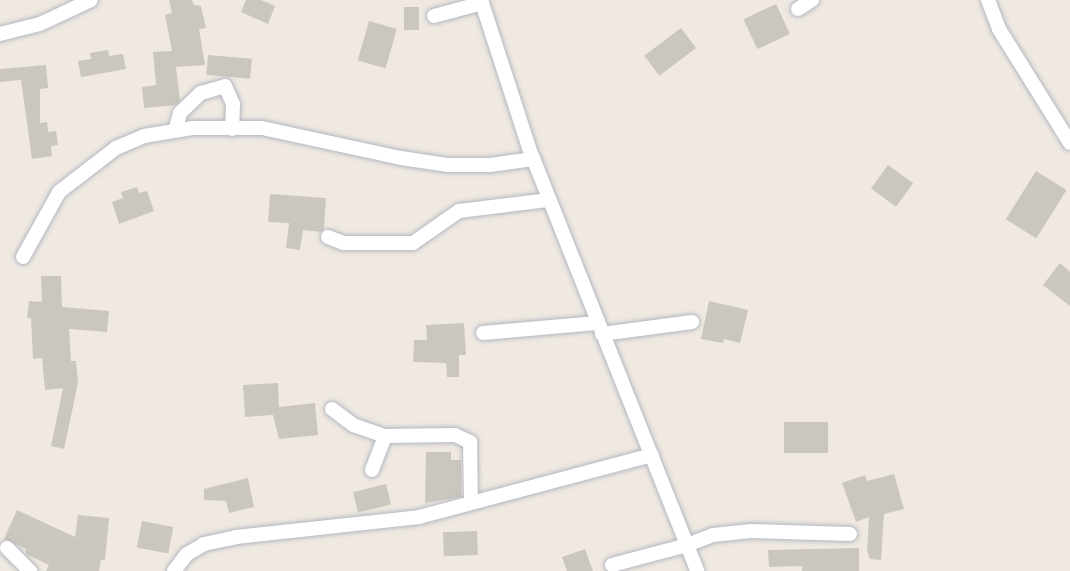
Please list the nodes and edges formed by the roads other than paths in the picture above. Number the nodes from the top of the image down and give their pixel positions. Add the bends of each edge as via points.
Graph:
1 (91, 0) edge
2 (812, 0) edge
3 (988, 0) edge
4 (482, 1) edge
5 (798, 9) dead end
6 (435, 16) dead end
7 (0, 34) edge
8 (232, 129) junction
9 (175, 131) junction
10 (1070, 142) edge
11 (534, 159) junction
12 (549, 200) junction
13 (328, 237) dead end
14 (23, 257) dead end
15 (692, 322) dead end
16 (600, 329) junction
17 (483, 333) dead end
18 (332, 409) dead end
19 (385, 436) junction
20 (652, 455) junction
21 (372, 470) dead end
22 (471, 503) junction
23 (850, 534) dead end
24 (687, 545) junction
25 (7, 548) dead end
26 (612, 565) dead end
27 (30, 571) edge
28 (174, 571) edge
29 (697, 571) edge

1 - 7 street via 40,24
2 - 5 street
3 - 10 street via 999,29
4 - 6 street
4 - 11 street
8 - 9 street
8 - 9 street via 233,104 225,86 201,93 180,113
8 - 11 street via 262,128 448,165
9 - 14 street via 144,136 116,148 59,192
11 - 12 street
12 - 13 street via 459,211 414,243 344,243
12 - 16 street
15 - 16 street
16 - 17 street
16 - 20 street
18 - 19 street via 353,425
19 - 21 street
19 - 22 street via 455,435 470,442
20 - 22 street
20 - 24 street
22 - 28 street via 419,517 204,544 187,554
23 - 24 street via 751,531 713,535
24 - 26 street
24 - 29 street
25 - 27 street

